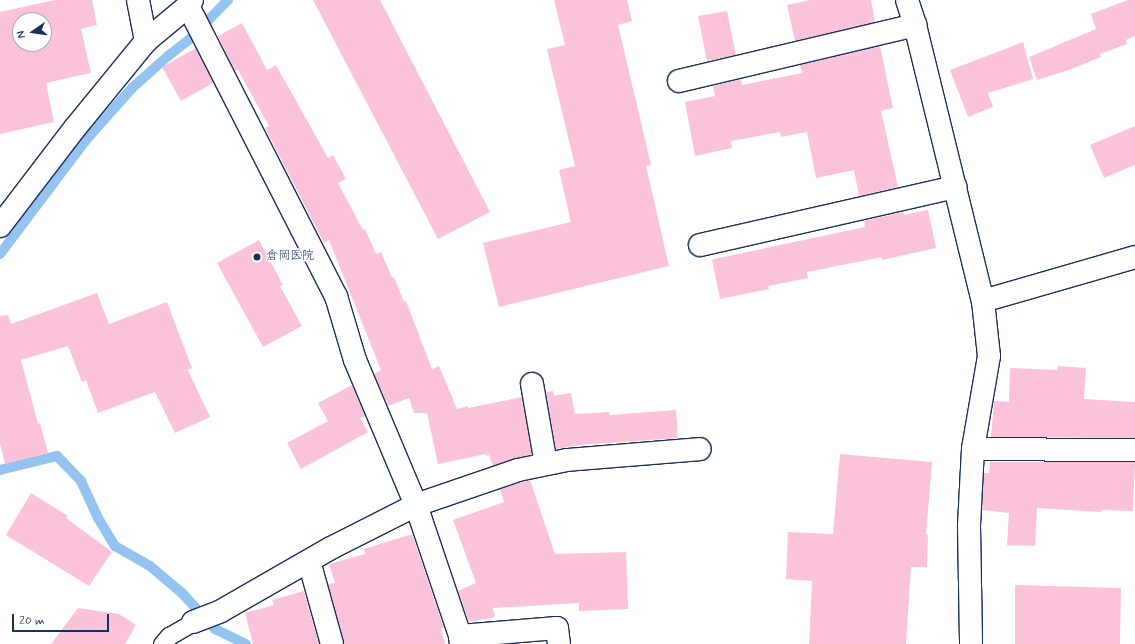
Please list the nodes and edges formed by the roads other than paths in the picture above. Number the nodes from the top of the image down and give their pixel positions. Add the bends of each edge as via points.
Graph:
1 (138, 0) edge
2 (907, 0) edge
3 (190, 3) edge
4 (915, 25) junction
5 (146, 41) junction
6 (679, 81) dead end
7 (955, 187) junction
8 (0, 226) edge
9 (700, 246) dead end
10 (1135, 257) edge
11 (983, 301) junction
12 (532, 384) dead end
13 (700, 449) dead end
14 (973, 449) junction
15 (1135, 450) edge
16 (546, 464) junction
17 (416, 505) junction
18 (309, 561) junction
19 (193, 622) joint
20 (460, 640) edge
21 (162, 644) edge
22 (332, 644) edge
23 (559, 644) edge
24 (970, 644) edge

1 - 5 street
2 - 4 street
3 - 5 street
3 - 17 street via 336,296 355,360
4 - 6 street
4 - 7 street
5 - 8 street
7 - 9 street
7 - 11 street
10 - 11 street
11 - 14 street via 989,356
12 - 16 street
13 - 16 street
14 - 15 street
14 - 24 street via 969,526
16 - 17 street via 518,470
17 - 18 street
17 - 20 street
18 - 19 street via 221,611
18 - 22 street
19 - 21 lane via 169,636
20 - 23 street via 558,628

